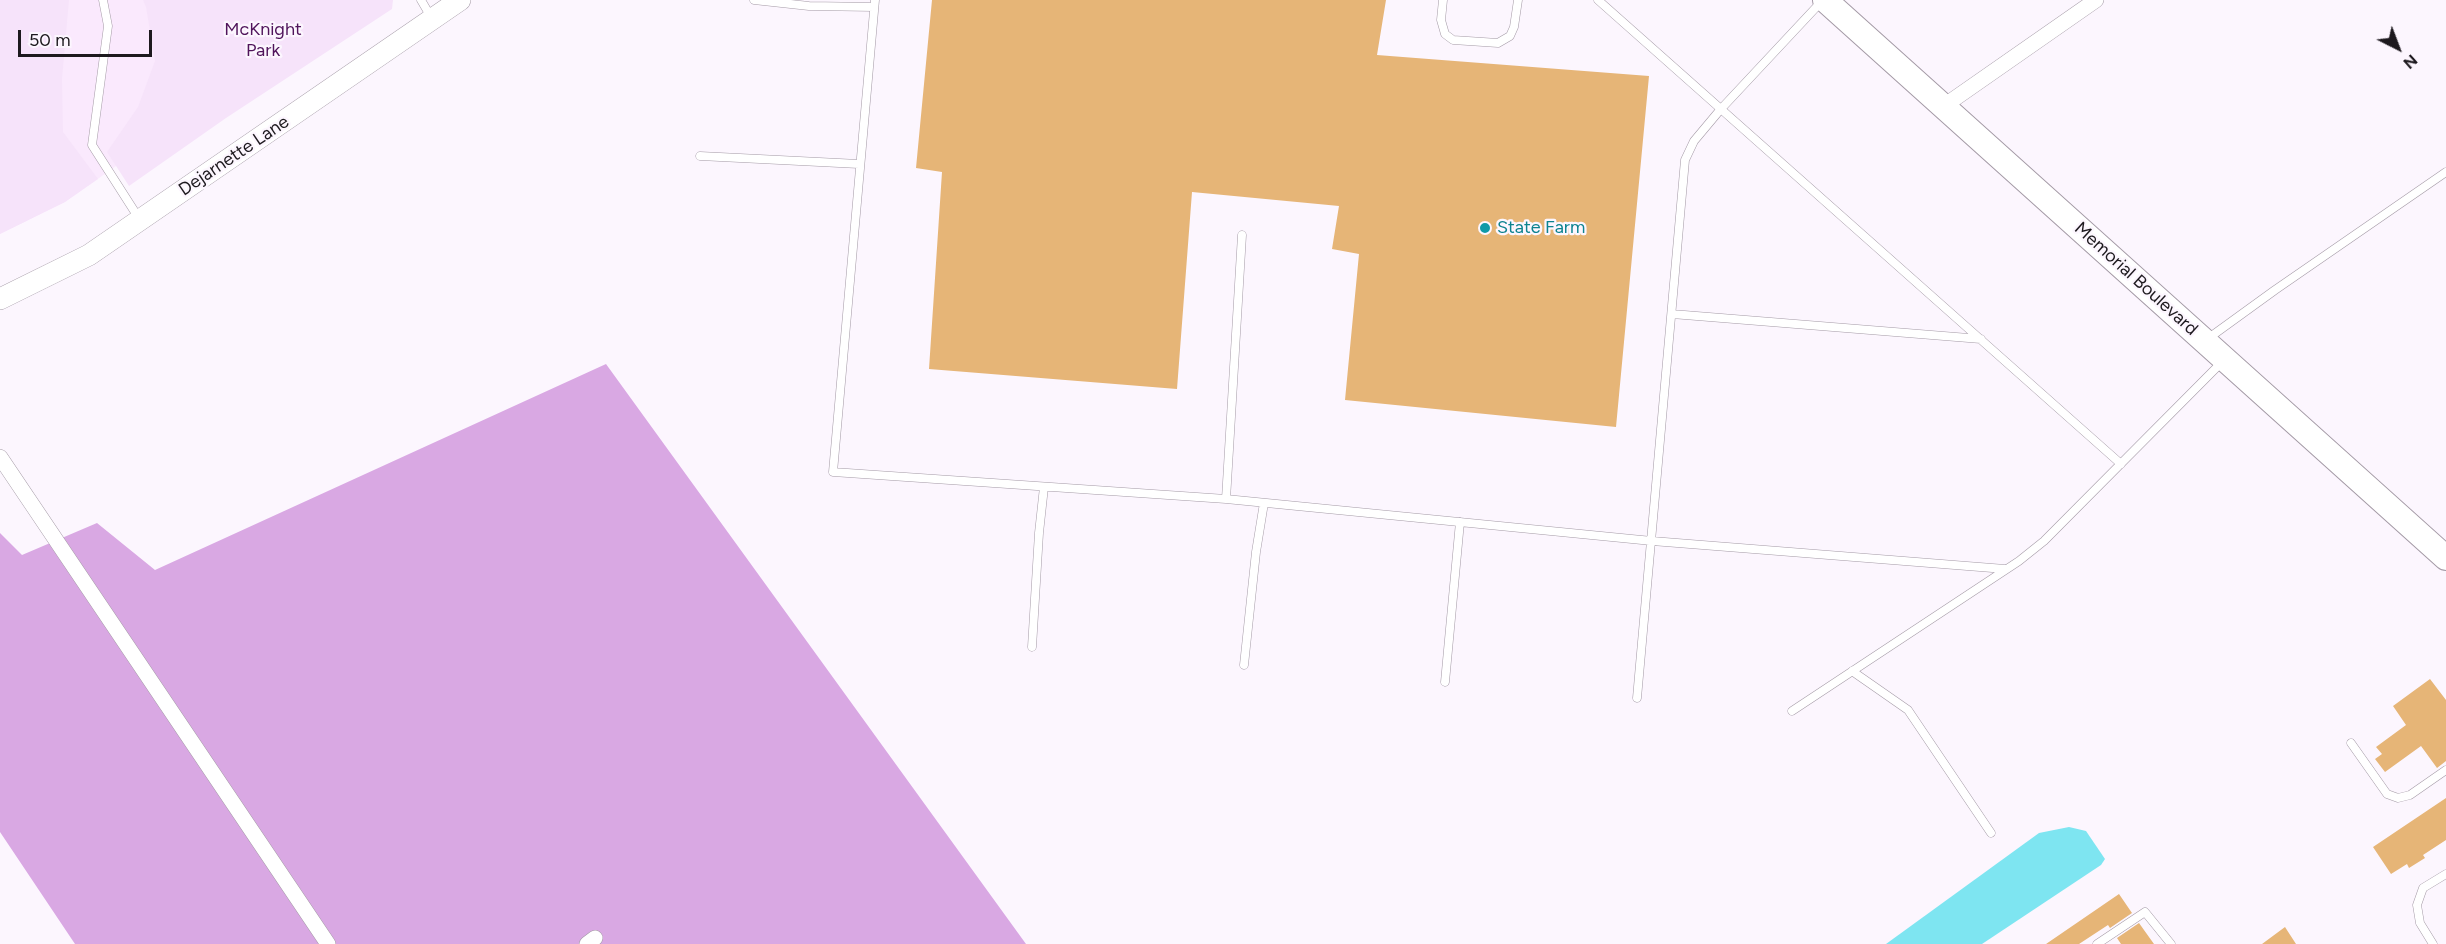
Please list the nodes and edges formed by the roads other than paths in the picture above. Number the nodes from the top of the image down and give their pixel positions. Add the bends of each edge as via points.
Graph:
1 (103, 0) edge
2 (421, 0) edge
3 (460, 0) edge
4 (754, 0) edge
5 (1443, 0) edge
6 (1518, 0) edge
7 (1598, 0) edge
8 (1824, 0) edge
9 (2096, 0) edge
10 (875, 3) edge
11 (432, 19) junction
12 (1944, 106) junction
13 (1720, 110) junction
14 (700, 156) dead end
15 (859, 164) junction
16 (2446, 172) edge
17 (140, 220) junction
18 (1242, 235) dead end
19 (0, 299) edge
20 (1671, 314) junction
21 (1981, 339) junction
22 (2205, 341) junction
23 (2225, 359) junction
24 (0, 457) edge
25 (2121, 464) junction
26 (1044, 487) junction
27 (1226, 499) junction
28 (1264, 503) junction
29 (1460, 522) junction
30 (1652, 542) junction
31 (2446, 558) edge
32 (2005, 569) junction
33 (1032, 647) dead end
34 (1244, 664) dead end
35 (1852, 671) junction
36 (1445, 681) dead end
37 (1637, 698) dead end
38 (1792, 711) dead end
39 (2351, 743) dead end
40 (2446, 770) edge
41 (1991, 833) dead end
42 (2446, 874) edge
43 (2109, 941) edge
44 (328, 944) edge
45 (2097, 944) edge
46 (2171, 944) edge
47 (2433, 944) edge

1 - 17 lane via 108,26 92,145
2 - 11 lane
3 - 11 main road, Dejarnette Lane
4 - 10 lane via 809,6
5 - 6 lane via 1444,34 1453,40 1498,43 1510,36
7 - 13 lane
8 - 12 main road, Memorial Boulevard
8 - 13 lane
9 - 12 street
10 - 15 lane
11 - 17 main road, Dejarnette Lane
12 - 22 main road, Memorial Boulevard
13 - 20 lane via 1694,141 1685,160
13 - 21 lane
14 - 15 lane
15 - 26 lane via 833,472
16 - 22 lane
17 - 19 main road, Dejarnette Lane via 89,255
18 - 27 lane
20 - 21 lane
20 - 30 lane
21 - 25 lane
22 - 23 main road, Memorial Boulevard
23 - 25 lane
23 - 31 main road, Memorial Boulevard
24 - 44 street
25 - 32 lane via 2044,541
26 - 27 lane
26 - 33 lane
27 - 28 lane
28 - 29 lane
28 - 34 lane
29 - 30 lane
29 - 36 lane
30 - 32 lane
30 - 37 lane
32 - 35 lane
35 - 38 lane
35 - 41 lane via 1908,710
39 - 40 lane via 2387,794 2398,798 2410,795
42 - 47 lane via 2423,888 2417,905 2420,923
43 - 45 lane
43 - 46 lane via 2145,912

